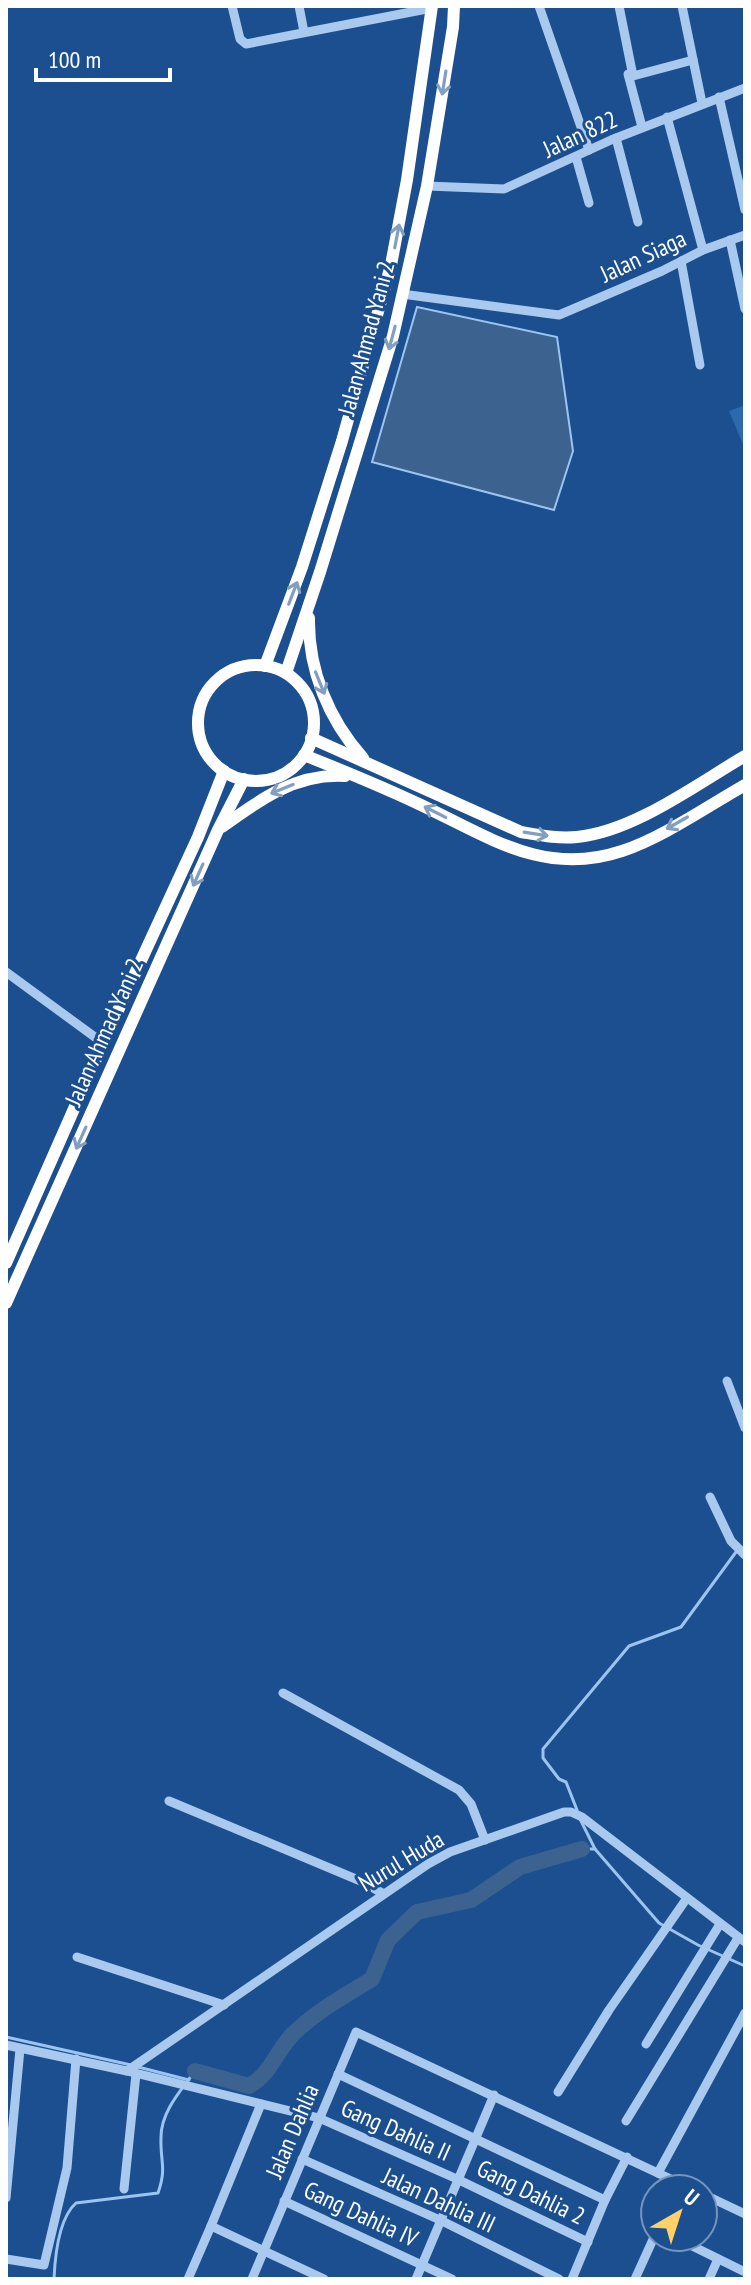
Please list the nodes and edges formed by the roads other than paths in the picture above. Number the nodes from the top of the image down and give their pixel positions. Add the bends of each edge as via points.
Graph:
1 (232, 6) edge
2 (299, 6) edge
3 (454, 6) edge
4 (539, 6) edge
5 (619, 6) edge
6 (682, 6) edge
7 (432, 7) edge
8 (304, 32) junction
9 (693, 60) junction
10 (628, 74) dead end
11 (745, 88) edge
12 (719, 97) junction
13 (702, 103) junction
14 (667, 117) junction
15 (642, 127) junction
16 (616, 138) junction
17 (589, 150) junction
18 (576, 157) junction
19 (427, 186) junction
20 (589, 203) dead end
21 (745, 210) edge
22 (638, 222) dead end
23 (745, 235) edge
24 (730, 240) junction
25 (703, 250) junction
26 (681, 261) junction
27 (402, 294) junction
28 (745, 309) edge
29 (700, 365) dead end
30 (309, 607) junction
31 (265, 666) junction
32 (286, 673) junction
33 (311, 738) junction
34 (304, 755) junction
35 (745, 756) edge
36 (366, 761) junction
37 (224, 771) junction
38 (356, 777) junction
39 (244, 779) junction
40 (745, 785) edge
41 (218, 830) junction
42 (6, 972) edge
43 (103, 1043) junction
44 (6, 1263) edge
45 (6, 1303) edge
46 (727, 1381) dead end
47 (745, 1428) edge
48 (710, 1497) dead end
49 (741, 1552) edge
50 (283, 1693) dead end
51 (169, 1801) dead end
52 (485, 1840) junction
53 (382, 1893) junction
54 (687, 1898) junction
55 (720, 1924) junction
56 (741, 1940) edge
57 (77, 1957) dead end
58 (224, 2005) junction
59 (745, 2013) edge
60 (646, 2044) dead end
61 (6, 2045) edge
62 (20, 2049) junction
63 (76, 2059) junction
64 (131, 2072) junction
65 (338, 2074) junction
66 (558, 2092) dead end
67 (494, 2095) junction
68 (261, 2104) junction
69 (319, 2118) junction
70 (626, 2121) dead end
71 (475, 2139) junction
72 (627, 2157) junction
73 (302, 2159) junction
74 (658, 2173) joint
75 (457, 2179) junction
76 (124, 2189) dead end
77 (6, 2198) edge
78 (605, 2200) junction
79 (284, 2201) junction
80 (719, 2202) edge
81 (745, 2214) edge
82 (440, 2220) junction
83 (211, 2226) junction
84 (588, 2242) junction
85 (262, 2250) junction
86 (647, 2253) edge
87 (706, 2253) edge
88 (6, 2259) edge
89 (718, 2259) junction
90 (421, 2264) junction
91 (745, 2272) edge
92 (188, 2279) edge
93 (252, 2279) edge
94 (324, 2279) edge
95 (416, 2279) edge
96 (452, 2279) edge
97 (559, 2279) edge
98 (572, 2279) edge
99 (635, 2279) edge
100 (709, 2279) edge

1 - 8 street via 246,44
2 - 8 street
3 -> 19 highway, Jalan Ahmad Yani 2
4 - 17 street
5 - 9 street via 633,76
6 - 9 street
7 - 8 street
31 -> 7 highway, Jalan Ahmad Yani 2 via 342,441 391,265
9 - 13 street
10 - 15 street
11 - 12 street, Jalan 822
12 - 13 street, Jalan 822
12 - 21 street
13 - 14 street, Jalan 822
14 - 15 street, Jalan 822
14 - 25 street
15 - 16 street, Jalan 822
16 - 17 street, Jalan 822
16 - 22 street
17 - 18 street, Jalan 822
18 - 19 street, Jalan 822 via 504,189
18 - 20 street
19 - 27 highway, Jalan Ahmad Yani 2
23 - 24 street, Jalan Siaga
24 - 25 street, Jalan Siaga
24 - 28 street
25 - 26 street, Jalan Siaga
26 - 27 street, Jalan Siaga via 559,315
26 - 29 street
27 -> 30 highway, Jalan Ahmad Yani 2
30 - 32 highway, Jalan Ahmad Yani 2
30 -> 36 highway via 315,671 340,729
31 - 32 highway
31 - 37 highway via 237,668 224,675 200,708 200,737
32 - 33 highway via 312,706
33 - 34 highway
33 - 36 highway
34 - 38 highway
34 - 39 highway via 282,775
36 -> 35 highway via 521,832 579,837 636,819
37 - 39 highway
37 - 43 highway, Jalan Ahmad Yani 2
40 -> 38 highway via 621,852 570,861 518,852
38 -> 41 highway via 329,775 285,787 262,797
39 - 41 highway, Jalan Ahmad Yani 2
41 -> 45 highway, Jalan Ahmad Yani 2
42 - 43 street
43 - 44 highway, Jalan Ahmad Yani 2
46 - 47 street
48 - 49 street
50 - 52 street via 464,1794
51 - 53 street
52 - 53 street, Nurul Huda via 440,1857
52 - 54 street, Nurul Huda via 564,1812 578,1815
53 - 58 street, Nurul Huda
54 - 55 street, Nurul Huda
54 - 66 street
55 - 56 street, Nurul Huda
55 - 60 street
56 - 70 street via 730,1949
57 - 58 street
58 - 64 street, Nurul Huda
59 - 74 street
61 - 62 street, Gang Dahlia II
62 - 63 street, Gang Dahlia II
62 - 77 street
63 - 64 street, Gang Dahlia II
63 - 88 street via 67,2168 44,2265
64 - 68 street, Gang Dahlia II
64 - 76 street
65 - 67 street, Jalan Dahlia via 360,2032
65 - 69 street, Jalan Dahlia
65 - 71 street
67 - 71 street
67 - 72 street
68 - 69 street, Gang Dahlia II
68 - 83 street
69 - 73 street, Jalan Dahlia
69 - 75 street, Gang Dahlia II
71 - 75 street
71 - 78 street
72 - 74 street
72 - 78 street
73 - 79 street, Jalan Dahlia
73 - 82 street, Jalan Dahlia III
75 - 82 street
75 - 84 street, Gang Dahlia 2
78 - 84 street
79 - 85 street, Jalan Dahlia
79 - 90 street, Gang Dahlia IV
80 - 81 street
82 - 90 street
82 - 97 street, Jalan Dahlia III
83 - 85 street
83 - 92 street
84 - 98 street
85 - 93 street, Jalan Dahlia
85 - 94 street
86 - 99 street
87 - 89 street
89 - 91 street
89 - 100 street
90 - 95 street
90 - 96 street, Gang Dahlia IV

